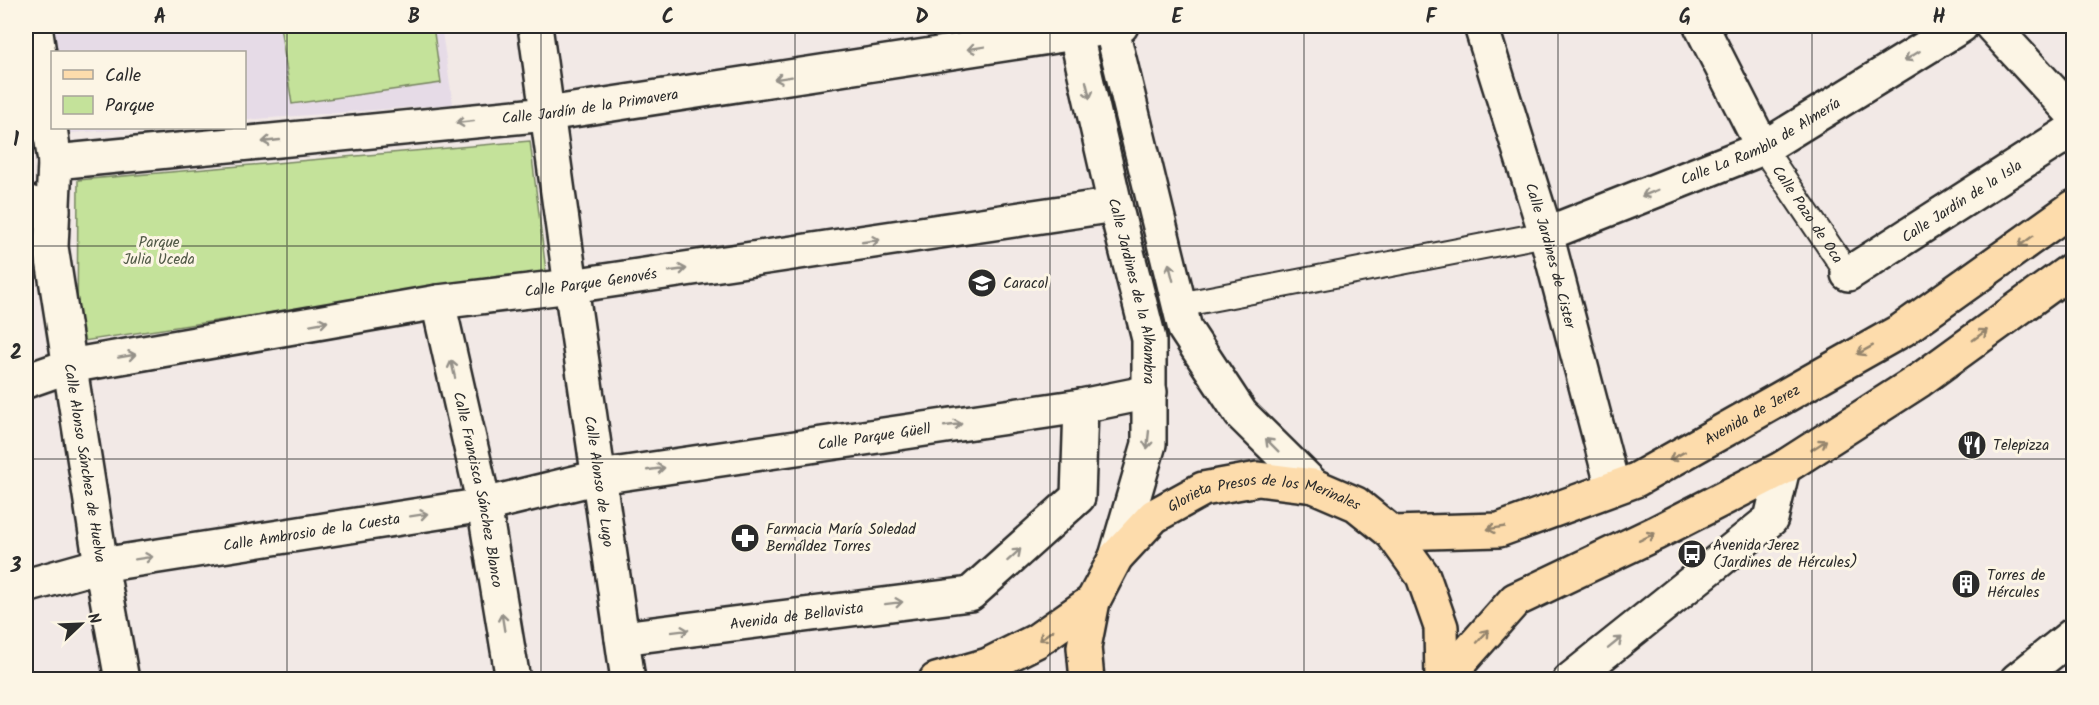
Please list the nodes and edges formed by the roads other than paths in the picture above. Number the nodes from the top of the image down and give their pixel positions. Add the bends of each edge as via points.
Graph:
1 (35, 26) edge
2 (535, 26) edge
3 (1114, 26) edge
4 (1481, 26) edge
5 (1701, 26) edge
6 (1961, 26) edge
7 (1992, 26) edge
8 (1075, 29) edge
9 (547, 114) junction
10 (2073, 115) edge
11 (2073, 129) edge
12 (1763, 148) junction
13 (55, 162) junction
14 (1115, 205) junction
15 (39, 207) edge
16 (2073, 207) edge
17 (1546, 234) junction
18 (2073, 268) edge
19 (1848, 274) joint
20 (571, 286) junction
21 (438, 302) junction
22 (1179, 305) junction
23 (69, 366) junction
24 (26, 381) edge
25 (1150, 392) junction
26 (1081, 406) junction
27 (1783, 468) junction
28 (599, 477) junction
29 (1314, 486) junction
30 (1612, 488) junction
31 (484, 505) junction
32 (1392, 533) junction
33 (1116, 557) junction
34 (101, 565) junction
35 (26, 586) edge
36 (1094, 601) junction
37 (2073, 634) edge
38 (622, 638) junction
39 (122, 680) edge
40 (513, 680) edge
41 (628, 680) edge
42 (936, 680) edge
43 (1087, 680) edge
44 (1443, 680) edge
45 (1570, 680) edge
46 (2017, 680) edge

1 - 13 street, Calle Alonso Sánchez de Huelva
2 - 9 street, Calle Alonso de Lugo
3 - 8 street, Calle Jardín de la Primavera
22 -> 3 street
4 - 17 street, Calle Jardines de Cister
5 - 12 street, Calle Pazo de Oca
6 -> 12 street, Calle La Rambla de Almería
7 - 10 street
8 -> 9 street, Calle Jardín de la Primavera
8 -> 14 street, Calle Jardines de la Alhambra
9 -> 13 street, Calle Jardín de la Primavera
9 - 20 street, Calle Alonso de Lugo
11 - 19 street, Calle Jardín de la Isla
12 -> 17 street, Calle La Rambla de Almería
12 - 19 street, Calle Pazo de Oca
13 - 15 street, Calle Alonso Sánchez de Huelva
20 -> 14 street, Calle Parque Genovés
14 - 25 street, Calle Jardines de la Alhambra via 1149,339
15 - 23 street, Calle Alonso Sánchez de Huelva via 51,246
16 -> 30 main road, Avenida de Jerez via 1902,330 1636,480
17 - 22 street
17 - 30 street, Calle Jardines de Cister
27 -> 18 main road via 1920,380
20 - 21 street, Calle Parque Genovés
20 - 28 street, Calle Alonso de Lugo
23 -> 21 street, Calle Parque Genovés
31 -> 21 street, Calle Francisca Sánchez Blanco
29 -> 22 street via 1241,414 1185,329
23 - 24 street, Calle Parque Genovés
23 - 34 street, Calle Alonso Sánchez de Huelva
25 - 26 street, Calle Parque Güell
25 -> 33 street, Calle Jardines de la Alhambra via 1149,444
28 -> 26 street, Calle Parque Güell
38 -> 26 street, Avenida de Bellavista via 970,594 1078,497
44 -> 27 main road via 1515,600
45 -> 27 street via 1771,519
28 - 31 street, Calle Ambrosio de la Cuesta
28 - 38 street, Calle Alonso de Lugo
29 - 32 main road, Glorieta Presos de los Merinales via 1356,504
29 - 33 main road, Glorieta Presos de los Merinales via 1258,478 1203,489 1154,516
30 -> 32 main road, Avenida de Jerez via 1499,530
34 -> 31 street, Calle Ambrosio de la Cuesta
40 -> 31 street, Calle Francisca Sánchez Blanco
32 - 44 main road, Glorieta Presos de los Merinales via 1423,576 1441,627
33 - 36 main road, Glorieta Presos de los Merinales
34 - 35 street, Calle Ambrosio de la Cuesta
34 - 39 street, Calle Alonso Sánchez de Huelva
36 -> 42 main road via 1036,642 988,665
36 - 43 main road, Glorieta Presos de los Merinales via 1084,647
37 - 46 street
38 - 41 street, Calle Alonso de Lugo

